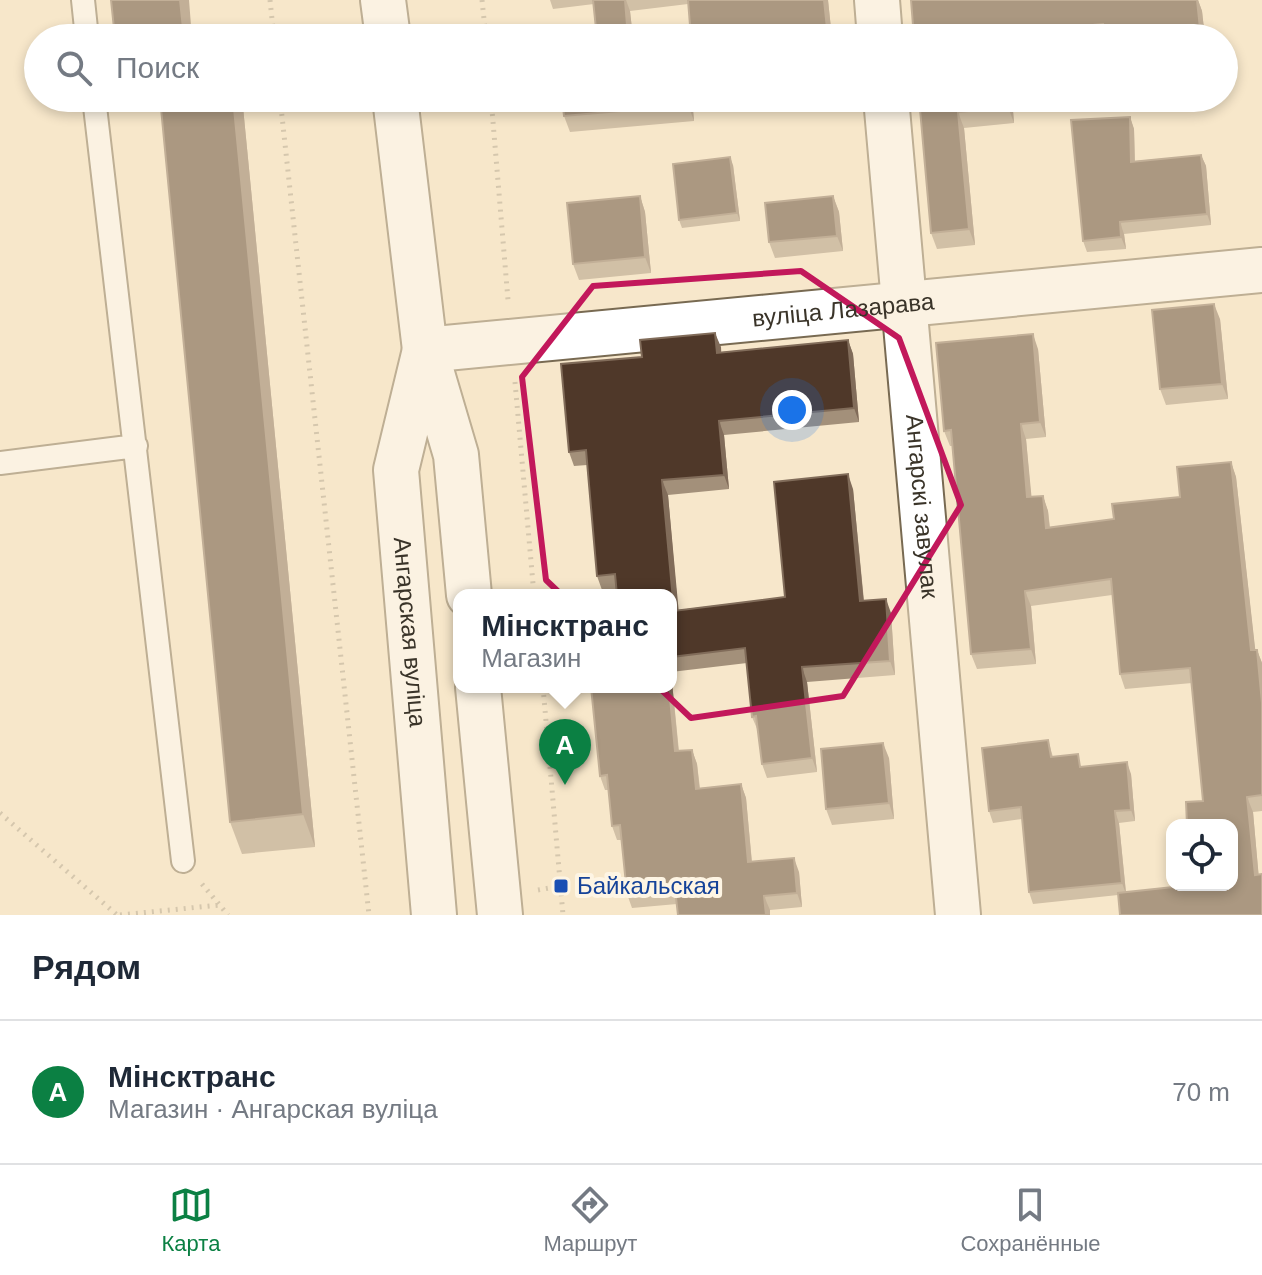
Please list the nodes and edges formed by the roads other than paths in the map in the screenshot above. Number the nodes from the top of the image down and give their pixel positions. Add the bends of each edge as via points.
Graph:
1 (83, 0) edge
2 (383, 0) edge
3 (877, 0) edge
4 (86, 24) edge
5 (386, 24) edge
6 (879, 24) edge
7 (96, 112) edge
8 (397, 112) edge
9 (887, 112) edge
10 (1262, 270) edge
11 (904, 304) junction
12 (425, 350) junction
13 (136, 446) junction
14 (0, 463) edge
15 (468, 589) edge
16 (479, 693) edge
17 (183, 861) road end
18 (434, 915) edge
19 (500, 915) edge
20 (958, 915) edge

1 - 4 lane
2 - 5 street
3 - 6 street
7 - 13 lane
8 - 12 street, Ангарская вуліца
9 - 11 street, Ангарскі завулак
10 - 11 street, вуліца Лазарава
11 - 12 street, вуліца Лазарава
11 - 20 street, Ангарскі завулак
12 - 15 street, Ангарская вуліца via 456,455
12 - 18 street, Ангарская вуліца via 396,470
13 - 14 lane
13 - 17 lane
16 - 19 street

